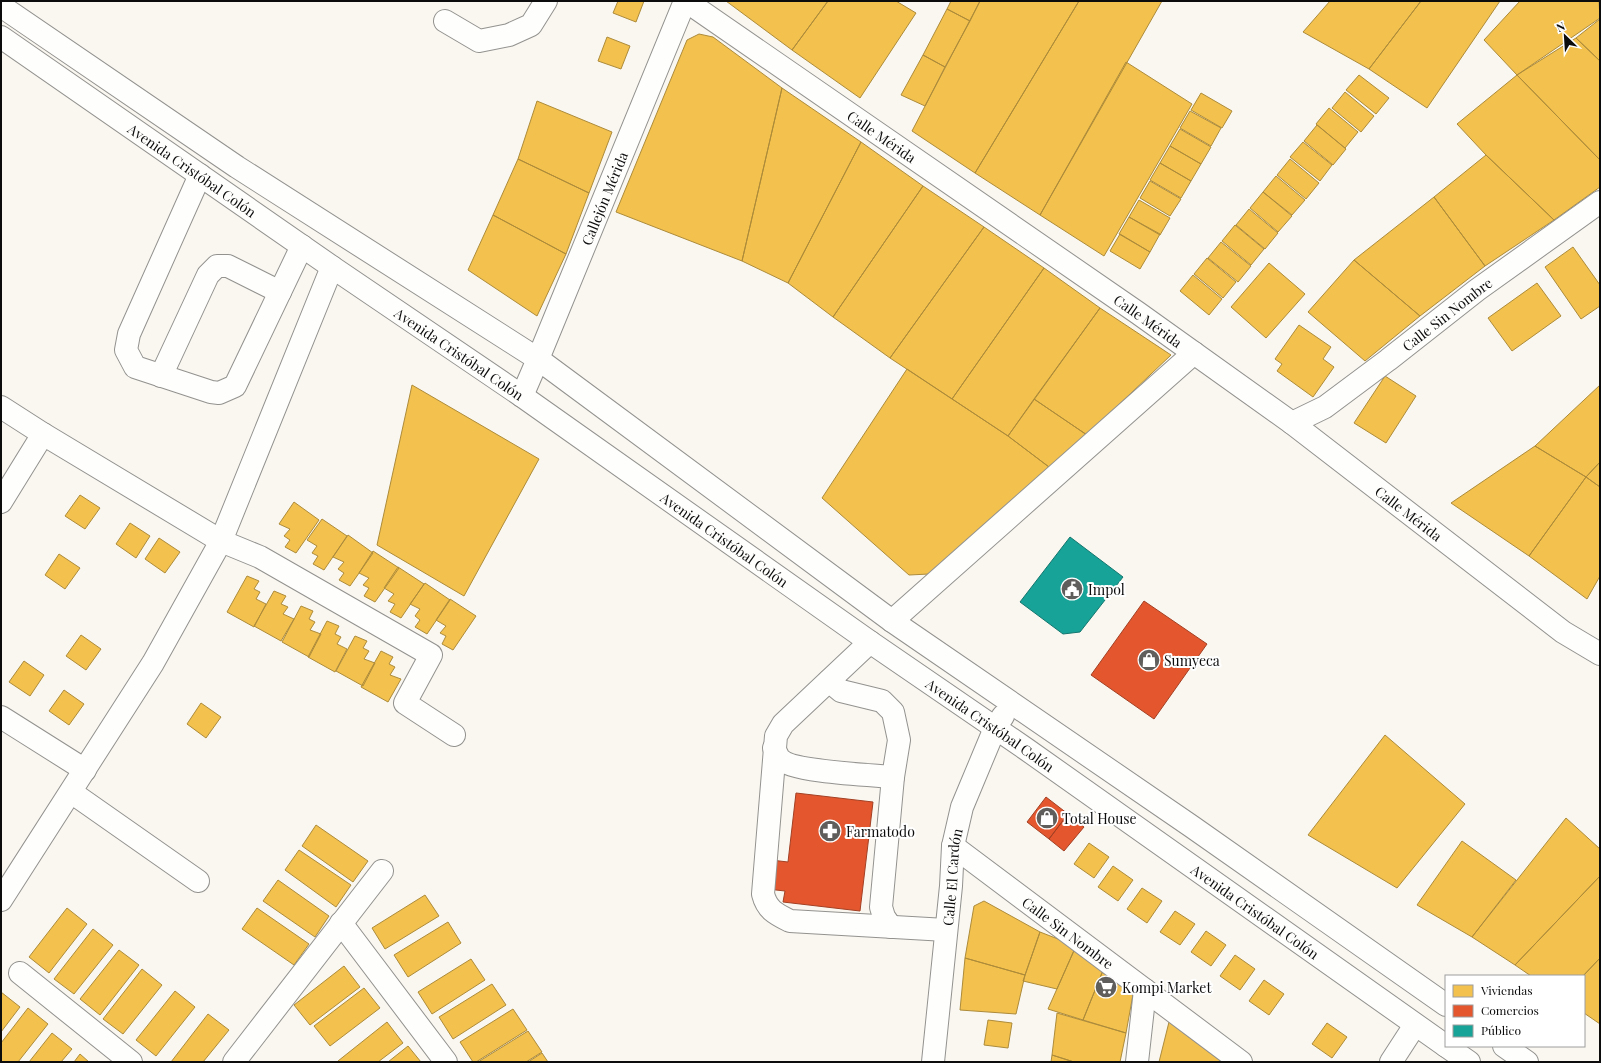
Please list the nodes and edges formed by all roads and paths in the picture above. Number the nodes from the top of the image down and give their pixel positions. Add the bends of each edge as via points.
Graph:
1 (546, 1) edge
2 (685, 1) edge
3 (1, 6) edge
4 (445, 21) dead end
5 (1, 37) edge
6 (200, 175) junction
7 (1600, 202) edge
8 (302, 246) junction
9 (332, 267) junction
10 (280, 292) junction
11 (1194, 353) junction
12 (538, 359) junction
13 (162, 376) junction
14 (522, 396) junction
15 (1, 407) edge
16 (1292, 423) junction
17 (43, 434) junction
18 (1, 502) edge
19 (221, 541) junction
20 (892, 621) junction
21 (870, 642) junction
22 (1600, 654) edge
23 (829, 681) junction
24 (1011, 703) junction
25 (1, 717) edge
26 (995, 728) junction
27 (454, 735) dead end
28 (774, 748) junction
29 (85, 770) junction
30 (893, 777) junction
31 (71, 792) junction
32 (953, 846) junction
33 (382, 872) dead end
34 (198, 881) dead end
35 (1, 900) edge
36 (341, 923) junction
37 (891, 927) junction
38 (946, 930) junction
39 (20, 973) dead end
40 (1145, 990) junction
41 (1445, 1004) edge
42 (1415, 1025) junction
43 (1445, 1045) edge
44 (1447, 1047) edge
45 (1505, 1047) edge
46 (131, 1062) edge
47 (234, 1062) edge
48 (446, 1062) edge
49 (933, 1062) edge
50 (1137, 1062) edge
51 (1241, 1062) edge
52 (1391, 1062) edge
53 (1469, 1062) edge
54 (1527, 1062) edge

1 - 4 street via 531,25 509,36 479,41
2 - 11 street, Calle Mérida
2 - 12 street, Callejón Mérida
3 - 12 street, Avenida Cristóbal Colón via 237,167
5 - 6 street, Avenida Cristóbal Colón
6 - 8 street, Avenida Cristóbal Colón
6 - 13 street via 129,334 126,350 135,367
7 - 16 street, Calle Sin Nombre via 1477,290 1325,407
8 - 9 street, Avenida Cristóbal Colón
8 - 10 street
9 - 14 street, Avenida Cristóbal Colón
9 - 19 street
10 - 13 street via 235,386 219,393 211,392
10 - 13 street via 228,266 216,266 208,275
11 - 16 street, Calle Mérida
11 - 20 street
12 - 14 street, Callejón Mérida
12 - 20 street, Avenida Cristóbal Colón
14 - 21 street, Avenida Cristóbal Colón
15 - 17 street
16 - 22 street, Calle Mérida via 1563,632
17 - 18 street
17 - 19 street
19 - 27 street via 260,557 431,655 405,703
19 - 29 street via 157,657
20 - 24 street, Avenida Cristóbal Colón
21 - 23 street
21 - 26 street, Avenida Cristóbal Colón
23 - 28 street via 783,724 776,736
23 - 30 street via 841,691 882,701 893,712 899,740
24 - 26 street, Calle El Cardón
24 - 41 street, Avenida Cristóbal Colón
25 - 29 street
26 - 32 street, Calle El Cardón via 962,807
26 - 42 street, Avenida Cristóbal Colón
28 - 30 street via 780,760 809,770
28 - 37 street via 763,894 765,904 790,921
29 - 31 street
30 - 37 street via 881,907
31 - 34 street
31 - 35 street
32 - 38 street, Calle El Cardón
32 - 40 street, Calle Sin Nombre
33 - 36 street
36 - 47 street
36 - 48 street
37 - 38 street
38 - 49 street, Calle El Cardón
39 - 46 street
40 - 50 street
40 - 51 street, Calle Sin Nombre
42 - 43 street, Avenida Cristóbal Colón
42 - 52 street
44 - 53 street, Avenida Cristóbal Colón
45 - 54 street

